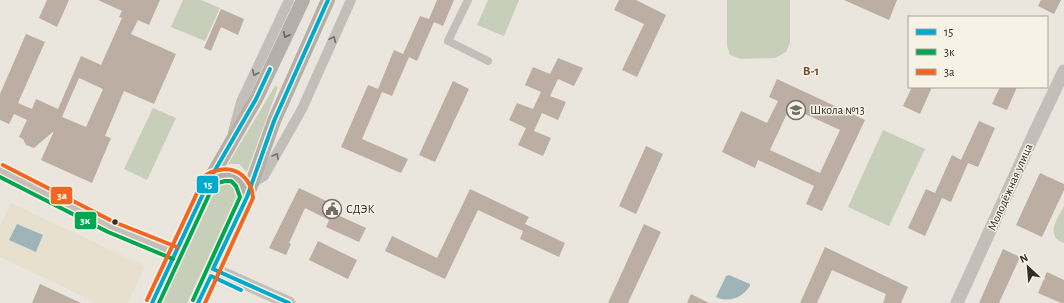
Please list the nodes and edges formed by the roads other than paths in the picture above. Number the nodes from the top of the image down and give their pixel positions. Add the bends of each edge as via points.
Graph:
1 (289, 0) edge
2 (303, 0) edge
3 (328, 0) edge
4 (351, 0) edge
5 (468, 0) edge
6 (488, 61) dead end
7 (1064, 71) edge
8 (229, 144) junction
9 (0, 170) edge
10 (0, 179) edge
11 (210, 179) junction
12 (251, 184) junction
13 (247, 197) junction
14 (173, 257) junction
15 (212, 273) junction
16 (152, 303) edge
17 (198, 303) edge
18 (272, 303) edge
19 (290, 303) edge
20 (957, 303) edge

1 -> 8 street via 241,102
2 -> 8 main road via 256,99
3 - 12 main road via 274,121
12 -> 4 street via 264,176 302,109
5 - 6 street via 448,41
7 - 20 street, Молодёжная улица
8 - 11 main road
9 - 14 street
10 - 14 street via 134,244
11 - 13 main road via 225,174 235,177 241,182
11 - 14 main road
12 - 13 main road
13 - 15 main road
14 - 16 main road
15 - 17 main road
15 - 18 street
15 - 19 street

